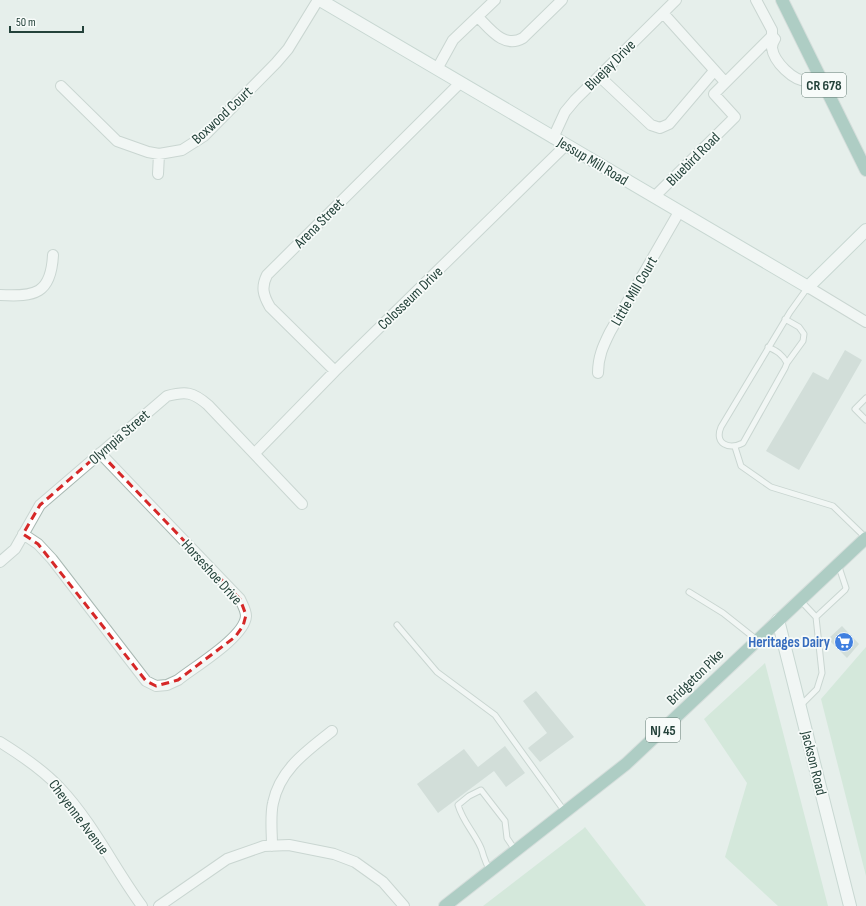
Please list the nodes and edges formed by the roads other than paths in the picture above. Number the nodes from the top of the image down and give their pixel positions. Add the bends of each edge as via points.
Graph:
1 (319, 0) edge
2 (495, 0) edge
3 (562, 0) edge
4 (676, 0) edge
5 (756, 0) edge
6 (782, 0) edge
7 (663, 13) junction
8 (478, 17) junction
9 (772, 36) junction
10 (437, 69) junction
11 (714, 71) junction
12 (599, 76) junction
13 (820, 78) junction
14 (725, 82) junction
15 (460, 83) junction
16 (703, 84) junction
17 (61, 86) dead end
18 (714, 94) junction
19 (553, 138) junction
20 (566, 145) junction
21 (159, 154) junction
22 (866, 170) edge
23 (158, 174) dead end
24 (654, 197) junction
25 (679, 212) junction
26 (866, 230) edge
27 (53, 255) dead end
28 (808, 287) junction
29 (0, 295) edge
30 (785, 319) junction
31 (866, 322) edge
32 (768, 347) junction
33 (787, 363) junction
34 (335, 371) junction
35 (598, 373) dead end
36 (866, 398) edge
37 (866, 420) edge
38 (735, 447) junction
39 (100, 453) junction
40 (255, 453) junction
41 (302, 504) dead end
42 (23, 534) junction
43 (866, 538) edge
44 (0, 562) edge
45 (838, 564) junction
46 (689, 592) dead end
47 (800, 600) junction
48 (816, 616) junction
49 (778, 620) junction
50 (396, 625) dead end
51 (756, 640) junction
52 (800, 706) junction
53 (332, 731) dead end
54 (0, 742) edge
55 (566, 813) junction
56 (272, 846) junction
57 (516, 852) junction
58 (491, 872) junction
59 (142, 906) edge
60 (159, 906) edge
61 (404, 906) edge
62 (446, 906) edge
63 (850, 906) edge

1 - 10 street, Jessup Mill Road
1 - 21 street, Boxwood Court via 288,49 204,136 182,150
2 - 8 street
3 - 8 street via 518,41 502,40
4 - 7 street, Bluejay Drive
5 - 9 street via 769,24
6 - 13 main road, CR 678
7 - 11 street
7 - 12 street, Bluejay Drive
8 - 10 street via 453,40
9 - 13 street via 775,39 772,47 775,57 791,75 808,81
9 - 14 street
10 - 15 street, Jessup Mill Road
11 - 14 street
11 - 16 street
12 - 16 street via 650,125 660,128 669,124
12 - 19 street, Bluejay Drive via 568,108
13 - 22 main road, CR 678
14 - 18 street
15 - 19 street, Jessup Mill Road
15 - 34 street, Arena Street via 267,275 263,285 264,298 270,307
16 - 18 street
17 - 21 street, Boxwood Court via 117,141 138,150
18 - 24 street, Bluebird Road via 735,117
19 - 20 street, Jessup Mill Road
20 - 24 street, Jessup Mill Road
20 - 34 street, Colosseum Drive
21 - 23 street
24 - 25 street, Jessup Mill Road
25 - 28 street, Jessup Mill Road
25 - 35 street, Little Mill Court via 610,332 600,352
26 - 28 street
27 - 29 street via 52,271 47,284 31,294
28 - 30 lane
28 - 31 street, Jessup Mill Road
30 - 32 lane
30 - 33 lane via 799,327 804,334 803,342
32 - 33 lane via 780,353
32 - 38 lane via 719,431 722,442
33 - 38 lane via 743,443
34 - 40 street, Colosseum Drive
36 - 37 lane via 856,409
38 - 43 lane via 741,466 771,487 833,506
39 - 40 street, Olympia Street via 167,396 188,392 208,405
39 - 42 street, Olympia Street via 40,505
39 - 42 street, Horseshoe Drive via 240,599 246,615 243,626 235,636 178,680 156,686 146,681 130,662 52,559 38,544
40 - 41 street, Olympia Street
42 - 44 street, Olympia Street via 15,549
43 - 45 main road, Bridgeton Pike / NJ 45
45 - 47 main road, Bridgeton Pike / NJ 45
45 - 48 lane via 846,588
46 - 51 lane via 723,613
47 - 48 lane
47 - 49 main road, Bridgeton Pike / NJ 45
48 - 52 lane via 822,673 817,689
49 - 51 main road, Bridgeton Pike / NJ 45
49 - 52 street, Jackson Road
50 - 55 lane via 437,672 495,715
51 - 55 main road, Bridgeton Pike / NJ 45 via 644,749
52 - 63 street, Jackson Road
53 - 56 street via 294,762 286,772 273,803
54 - 59 street, Cheyenne Avenue via 45,774 61,789 78,810
55 - 57 main road, Bridgeton Pike / NJ 45
56 - 60 street via 264,846 227,859
56 - 61 street via 301,846 355,862 383,882
57 - 58 main road, Bridgeton Pike / NJ 45
57 - 58 lane via 507,838 506,821 482,790 468,796 458,805 462,819 481,848 484,861
58 - 62 main road, Bridgeton Pike / NJ 45

